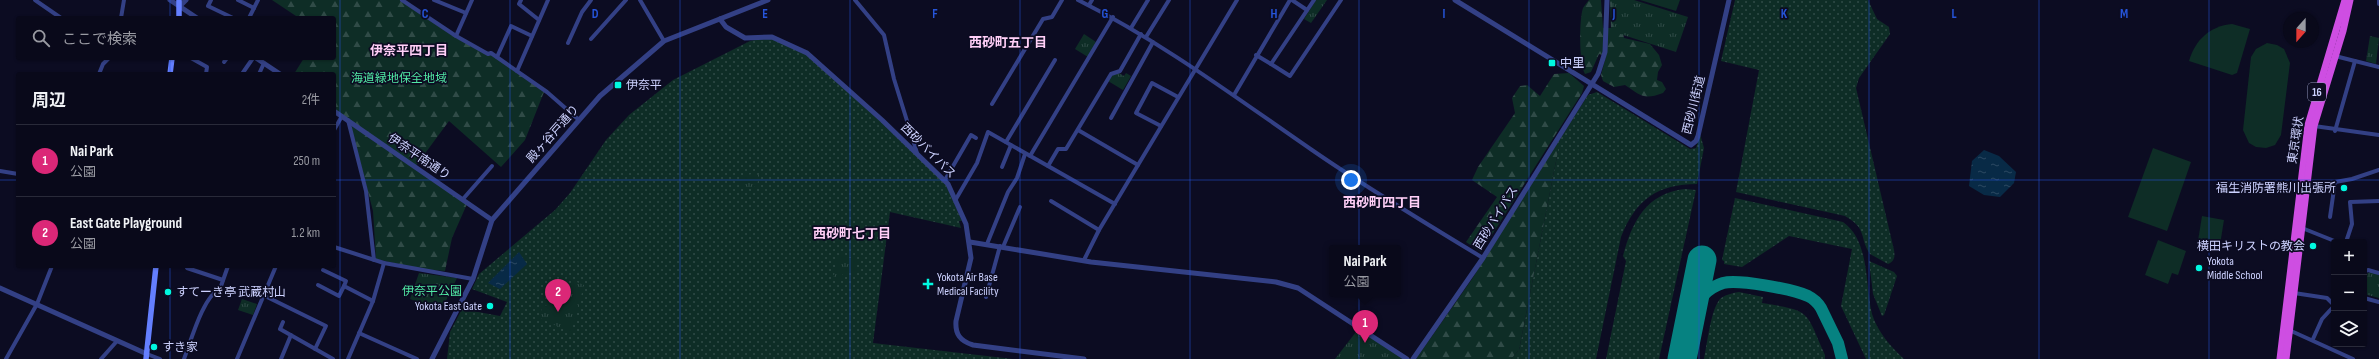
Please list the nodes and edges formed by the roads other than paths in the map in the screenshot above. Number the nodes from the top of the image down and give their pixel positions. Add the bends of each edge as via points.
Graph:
1 (34, 0) edge
2 (124, 0) edge
3 (170, 0) edge
4 (179, 0) edge
5 (186, 0) edge
6 (211, 0) edge
7 (238, 0) edge
8 (258, 0) edge
9 (402, 0) edge
10 (434, 0) edge
11 (472, 0) edge
12 (521, 0) edge
13 (548, 0) edge
14 (591, 0) edge
15 (626, 0) edge
16 (640, 0) edge
17 (768, 0) edge
18 (855, 0) edge
19 (1062, 0) edge
20 (1078, 0) edge
21 (1092, 0) edge
22 (1148, 0) edge
23 (1169, 0) edge
24 (1237, 0) edge
25 (1291, 0) edge
26 (1314, 0) edge
27 (1341, 0) edge
28 (1607, 0) edge
29 (1729, 0) edge
30 (2345, 0) edge
31 (2350, 0) edge
32 (2379, 0) edge
33 (1458, 1) edge
34 (2379, 4) edge
35 (1089, 5) junction
36 (180, 6) junction
37 (254, 8) junction
38 (1307, 10) junction
39 (466, 13) junction
40 (58, 16) edge
41 (121, 16) edge
42 (178, 16) edge
43 (194, 16) edge
44 (229, 16) edge
45 (250, 16) edge
46 (1112, 17) junction
47 (720, 19) junction
48 (539, 20) junction
49 (1131, 28) junction
50 (1141, 34) junction
51 (456, 36) junction
52 (532, 36) junction
53 (1146, 37) junction
54 (592, 39) dead end
55 (664, 41) junction
56 (1153, 42) junction
57 (568, 43) dead end
58 (1256, 55) junction
59 (2335, 56) junction
60 (497, 57) junction
61 (108, 60) edge
62 (172, 60) edge
63 (195, 60) edge
64 (252, 60) edge
65 (259, 60) edge
66 (1055, 60) dead end
67 (2355, 61) junction
68 (264, 63) junction
69 (1271, 64) junction
70 (2379, 66) edge
71 (1196, 68) junction
72 (517, 71) junction
73 (100, 72) edge
74 (170, 72) edge
75 (206, 72) edge
76 (243, 72) edge
77 (260, 72) edge
78 (277, 72) edge
79 (1591, 85) junction
80 (1234, 95) junction
81 (1178, 97) junction
82 (992, 104) dead end
83 (336, 112) edge
84 (342, 116) junction
85 (1111, 118) dead end
86 (348, 120) junction
87 (579, 120) junction
88 (336, 126) edge
89 (1161, 126) junction
90 (2314, 126) junction
91 (1078, 130) junction
92 (2335, 131) junction
93 (2379, 134) edge
94 (976, 138) dead end
95 (1006, 142) junction
96 (1011, 145) junction
97 (917, 152) junction
98 (1025, 154) junction
99 (1030, 156) junction
100 (1138, 165) junction
101 (492, 166) dead end
102 (1048, 166) junction
103 (1002, 167) dead end
104 (2379, 170) edge
105 (0, 171) edge
106 (16, 174) edge
107 (945, 180) junction
108 (2335, 182) junction
109 (2303, 187) junction
110 (463, 199) junction
111 (956, 199) junction
112 (1051, 201) dead end
113 (2379, 201) edge
114 (1114, 204) junction
115 (1020, 207) dead end
116 (2330, 217) dead end
117 (492, 220) junction
118 (2302, 228) junction
119 (1099, 230) junction
120 (2347, 239) edge
121 (2331, 240) edge
122 (970, 242) junction
123 (987, 244) junction
124 (1002, 246) junction
125 (336, 248) edge
126 (1483, 258) junction
127 (374, 260) junction
128 (1084, 260) junction
129 (384, 264) junction
130 (51, 268) edge
131 (156, 268) edge
132 (187, 268) dead end
133 (227, 268) edge
134 (275, 268) edge
135 (323, 270) dead end
136 (2367, 270) edge
137 (2379, 273) edge
138 (473, 279) junction
139 (223, 280) junction
140 (318, 285) dead end
141 (344, 286) junction
142 (0, 288) edge
143 (2294, 293) junction
144 (263, 294) junction
145 (986, 297) dead end
146 (2367, 299) edge
147 (373, 301) junction
148 (2331, 302) edge
149 (2379, 302) edge
150 (37, 304) junction
151 (2331, 308) edge
152 (283, 322) dead end
153 (2289, 330) junction
154 (359, 333) junction
155 (291, 335) junction
156 (2313, 339) junction
157 (118, 341) junction
158 (315, 349) junction
159 (146, 356) edge
160 (6, 359) edge
161 (101, 359) edge
162 (160, 359) edge
163 (184, 359) edge
164 (237, 359) edge
165 (281, 359) edge
166 (333, 359) edge
167 (348, 359) edge
168 (418, 359) edge
169 (432, 359) edge
170 (1084, 359) edge
171 (1407, 359) edge
172 (1413, 359) edge
173 (2280, 359) edge
174 (2286, 359) edge
175 (2351, 359) edge

1 - 40 street
2 - 41 street
3 - 36 street
4 - 36 main road
5 - 36 street
6 - 44 street via 208,6
7 - 37 street
8 - 37 street
9 - 51 street
10 - 39 street
11 - 39 street
12 - 48 street via 519,4
13 - 48 street
14 - 57 street via 582,12
15 - 54 street
16 - 55 street
17 - 47 street, 殿ヶ谷戸通り
18 - 97 street via 884,35 894,79
19 - 82 street via 1052,17 1043,19
20 - 35 street
21 - 35 street
22 - 49 street
23 - 53 street
24 - 71 street
25 - 38 street
25 - 58 street
26 - 38 street
27 - 69 street via 1290,76
28 - 79 street, 西砂バイパス via 1605,52 1600,69
29 - 79 street, 西砂川街道 via 1694,144 1684,143
30 - 109 highway, 東京環状 / 16 via 2339,27 2310,115
31 - 59 highway, 東京環状 / 16 via 2344,31
32 - 34 street
33 - 79 street
35 - 46 street
36 - 42 main road
36 - 43 street
37 - 45 street
38 - 69 street
39 - 51 street
46 - 49 street
46 - 99 street
47 - 55 street, 殿ヶ谷戸通り
47 - 97 street, 西砂バイパス via 726,27 745,38 772,37 807,53
48 - 52 street
49 - 50 street
50 - 53 street
50 - 91 street via 1120,72 1111,74
51 - 60 street
52 - 60 street via 511,26
52 - 72 street
53 - 56 street
55 - 87 street, 殿ヶ谷戸通り via 627,71
56 - 71 street
56 - 85 street
58 - 69 street
58 - 80 street
59 - 67 street
59 - 90 highway, 東京環状 / 16
60 - 72 street
61 - 73 street
62 - 74 main road
63 - 75 street via 207,67
64 - 76 street
65 - 68 street
66 - 95 street
67 - 70 street
67 - 92 street
68 - 77 street
68 - 78 street
71 - 80 street
71 - 81 street
72 - 87 street via 547,92
79 - 126 street, 西砂バイパス
80 - 126 street via 1341,169
81 - 89 street
81 - 89 street via 1152,83 1136,113
83 - 84 street, 伊奈平南通り
84 - 86 street, 伊奈平南通り
84 - 88 street
86 - 110 street, 伊奈平南通り
86 - 127 street via 366,191
87 - 117 street, 殿ヶ谷戸通り
89 - 100 street
90 - 92 street
90 - 109 highway, 東京環状 / 16
91 - 100 street
91 - 102 street via 1066,149 1058,149
92 - 93 street
94 - 107 street via 971,135
95 - 96 street
95 - 111 street via 988,132 977,163
96 - 98 street
96 - 103 street
97 - 107 street, 西砂バイパス
98 - 99 street
98 - 123 street
99 - 102 street
100 - 114 street
101 - 110 street
102 - 114 street
104 - 108 street
105 - 106 street
107 - 111 street, 西砂バイパス
108 - 109 street
108 - 116 street
109 - 118 highway, 東京環状 / 16
109 - 173 highway, 東京環状 / 16
110 - 117 street, 伊奈平南通り
111 - 122 street, 西砂バイパス
112 - 119 street
113 - 120 street via 2350,202 2352,224
114 - 119 street
115 - 124 street
117 - 138 street, 殿ヶ谷戸通り
118 - 121 street
118 - 143 highway, 東京環状 / 16
119 - 128 street
122 - 123 street
122 - 170 street, 西砂バイパス via 971,265 956,321 956,330 963,341 973,345
123 - 124 street
124 - 128 street
124 - 145 street
125 - 127 street
126 - 172 street, 西砂バイパス
127 - 129 street
128 - 171 street via 1276,282 1298,288
129 - 138 street
129 - 147 street
130 - 150 street
131 - 159 main road
132 - 139 street
133 - 139 street
134 - 144 street
135 - 141 street via 346,281
136 - 137 street
138 - 169 street, 殿ヶ谷戸通り
139 - 163 street via 220,289 213,292 196,326
140 - 141 street via 339,296
141 - 147 street
142 - 150 street
143 - 148 street via 2327,298
143 - 153 highway, 東京環状 / 16
144 - 158 street via 326,326
144 - 164 street
146 - 149 street
147 - 154 street
150 - 157 street
150 - 160 street
151 - 156 street via 2322,319
152 - 155 street via 280,328
153 - 156 street
153 - 174 highway, 東京環状 / 16
154 - 167 street
154 - 168 street
155 - 158 street
155 - 165 street
156 - 175 street
157 - 159 street
157 - 161 street
158 - 166 street
159 - 162 street

